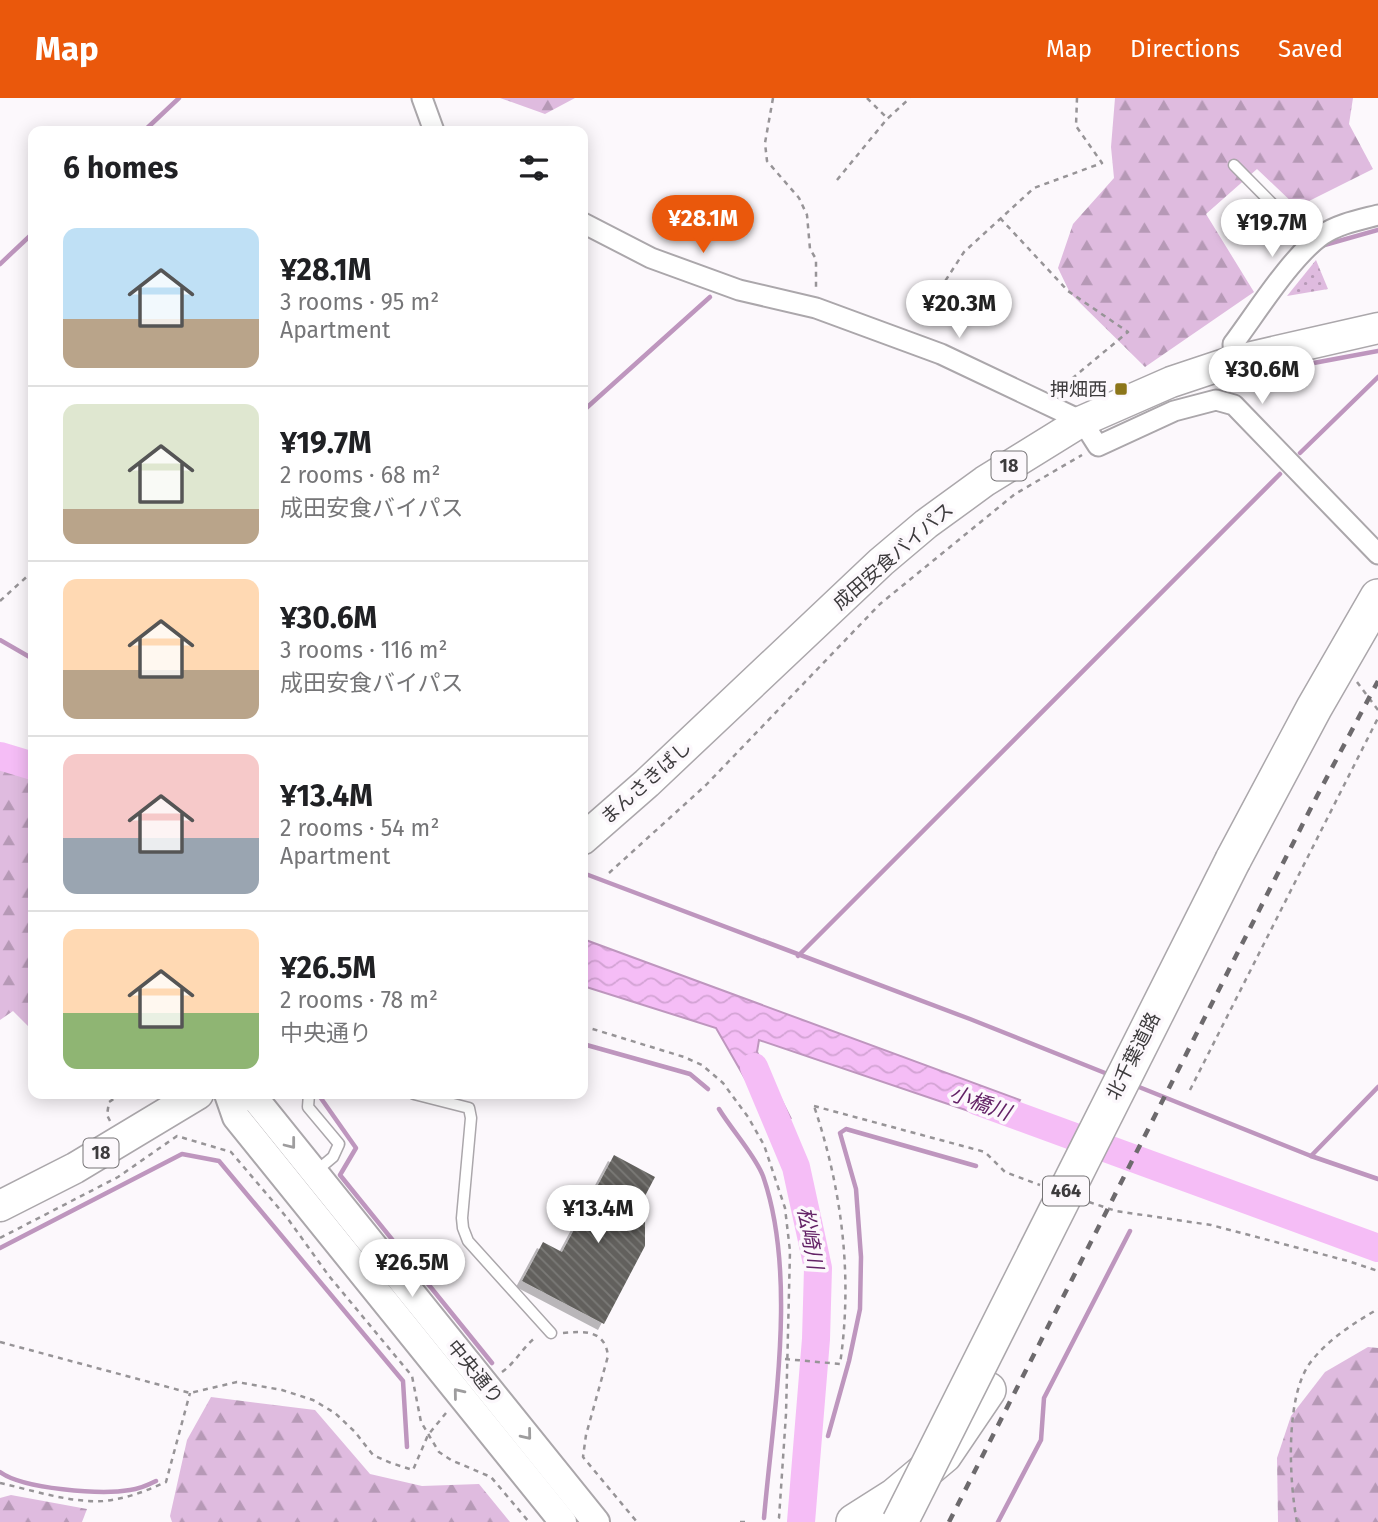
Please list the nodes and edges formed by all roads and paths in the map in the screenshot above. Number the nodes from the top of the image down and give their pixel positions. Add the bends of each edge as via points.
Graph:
1 (422, 98) edge
2 (773, 98) edge
3 (867, 98) edge
4 (910, 98) edge
5 (1077, 98) edge
6 (887, 118) junction
7 (431, 126) edge
8 (1234, 165) dead end
9 (837, 180) dead end
10 (1378, 215) edge
11 (1000, 218) junction
12 (588, 226) edge
13 (1312, 244) junction
14 (940, 289) dead end
15 (816, 308) junction
16 (1378, 328) edge
17 (1234, 361) junction
18 (1063, 386) dead end
19 (1082, 421) junction
20 (1098, 446) junction
21 (1378, 554) edge
22 (28, 576) edge
23 (1378, 597) edge
24 (0, 601) edge
25 (1378, 718) edge
26 (708, 724) joint
27 (588, 835) edge
28 (1233, 860) junction
29 (609, 873) dead end
30 (588, 1028) edge
31 (1190, 1090) dead end
32 (114, 1099) edge
33 (190, 1099) edge
34 (230, 1099) edge
35 (254, 1099) edge
36 (309, 1099) edge
37 (434, 1099) edge
38 (120, 1142) junction
39 (313, 1173) junction
40 (1042, 1185) dead end
41 (292, 1190) junction
42 (1079, 1198) dead end
43 (0, 1206) edge
44 (0, 1238) edge
45 (1378, 1271) edge
46 (1378, 1309) edge
47 (551, 1333) junction
48 (0, 1342) edge
49 (786, 1359) junction
50 (486, 1385) junction
51 (190, 1392) junction
52 (465, 1401) junction
53 (428, 1435) junction
54 (0, 1483) edge
55 (529, 1522) edge
56 (563, 1522) edge
57 (596, 1522) edge
58 (637, 1522) edge
59 (740, 1522) edge
60 (748, 1522) edge
61 (777, 1522) edge
62 (854, 1522) edge
63 (900, 1522) edge
64 (1297, 1522) edge

1 - 7 street
2 - 15 path via 765,143 767,161 799,198 807,215 810,249 816,259
3 - 6 path
4 - 6 path
5 - 11 path via 1076,126 1102,163 1034,188
6 - 9 path
8 - 13 lane
10 - 13 street via 1348,223
11 - 14 path via 964,252
11 - 18 path via 1068,291 1128,331
12 - 15 street via 651,258 739,290
13 - 17 street via 1233,344
15 - 19 street via 941,354
16 - 17 main road, 成田安食バイパス / 18
17 - 19 main road, 成田安食バイパス / 18 via 1171,382
19 - 20 street
19 - 26 main road, 成田安食バイパス / 18 via 926,524
20 - 21 street via 1174,411 1216,400 1234,405
20 - 29 path via 1015,494 880,604 706,785
22 - 24 path
23 - 28 highway, 北千葉道路 / 464
25 - 31 path
26 - 27 main road, まんさきばし / 18
28 - 62 highway, bridge via 1137,1098 988,1390 944,1455 895,1496
28 - 63 highway, 北千葉道路 / 464, bridge
30 - 49 path via 702,1065 723,1083 748,1117 764,1145 785,1208 790,1251
32 - 38 path via 107,1115
33 - 38 main road, 18
34 - 41 street, 中央通り via 236,1118
35 -> 39 street, 中央通り
36 - 39 lane via 308,1107 339,1144
37 - 47 lane via 469,1108 463,1228 468,1241
38 - 43 main road, 18
39 - 41 lane
39 - 50 street, 中央通り
40 - 49 path via 1005,1172 985,1152 814,1106 830,1151 842,1225 846,1324 840,1364
52 -> 41 street, 中央通り
42 - 45 path via 1116,1212 1211,1225
44 - 53 path via 118,1177 177,1136 231,1152 412,1376
46 - 64 path via 1352,1324 1302,1375 1290,1449
47 - 50 path via 534,1339 512,1365
47 - 58 path via 579,1332 600,1336 606,1343 608,1356 583,1457
48 - 51 path
49 - 61 path
50 -> 57 street, 中央通り
51 - 53 path via 237,1382 313,1400 335,1413 373,1455 412,1470
51 - 54 path via 166,1482 139,1494 102,1501
52 - 53 path via 450,1409
52 - 56 street, 中央通り
53 - 55 path via 445,1457 491,1477
59 - 60 path

